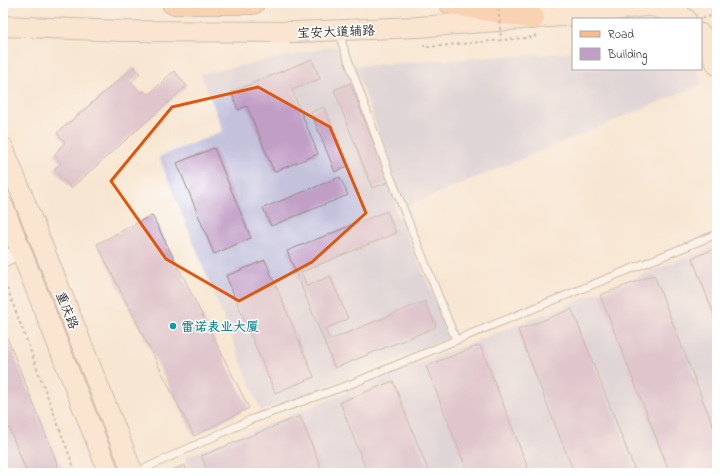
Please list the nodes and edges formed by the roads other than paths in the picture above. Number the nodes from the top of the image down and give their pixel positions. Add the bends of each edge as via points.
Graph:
1 (173, 3) edge
2 (253, 3) edge
3 (450, 3) edge
4 (659, 4) edge
5 (685, 18) edge
6 (3, 26) edge
7 (341, 30) junction
8 (533, 30) junction
9 (702, 36) edge
10 (717, 65) edge
11 (4, 151) edge
12 (3, 206) edge
13 (717, 234) edge
14 (21, 250) junction
15 (3, 260) edge
16 (456, 340) junction
17 (110, 473) edge
18 (134, 473) edge

1 - 2 main road
3 - 8 main road
4 - 5 main road
4 - 8 main road, 宝安大道辅路 via 576,15
6 - 7 main road, 宝安大道辅路 via 122,31
7 - 8 main road, 宝安大道辅路 via 417,27
7 - 16 lane via 342,43 389,173
9 - 10 main road
11 - 18 main road, 重庆路
12 - 14 main road, 重庆路
13 - 16 lane
14 - 15 street
14 - 17 main road, 重庆路
16 - 18 lane via 351,384 250,420

